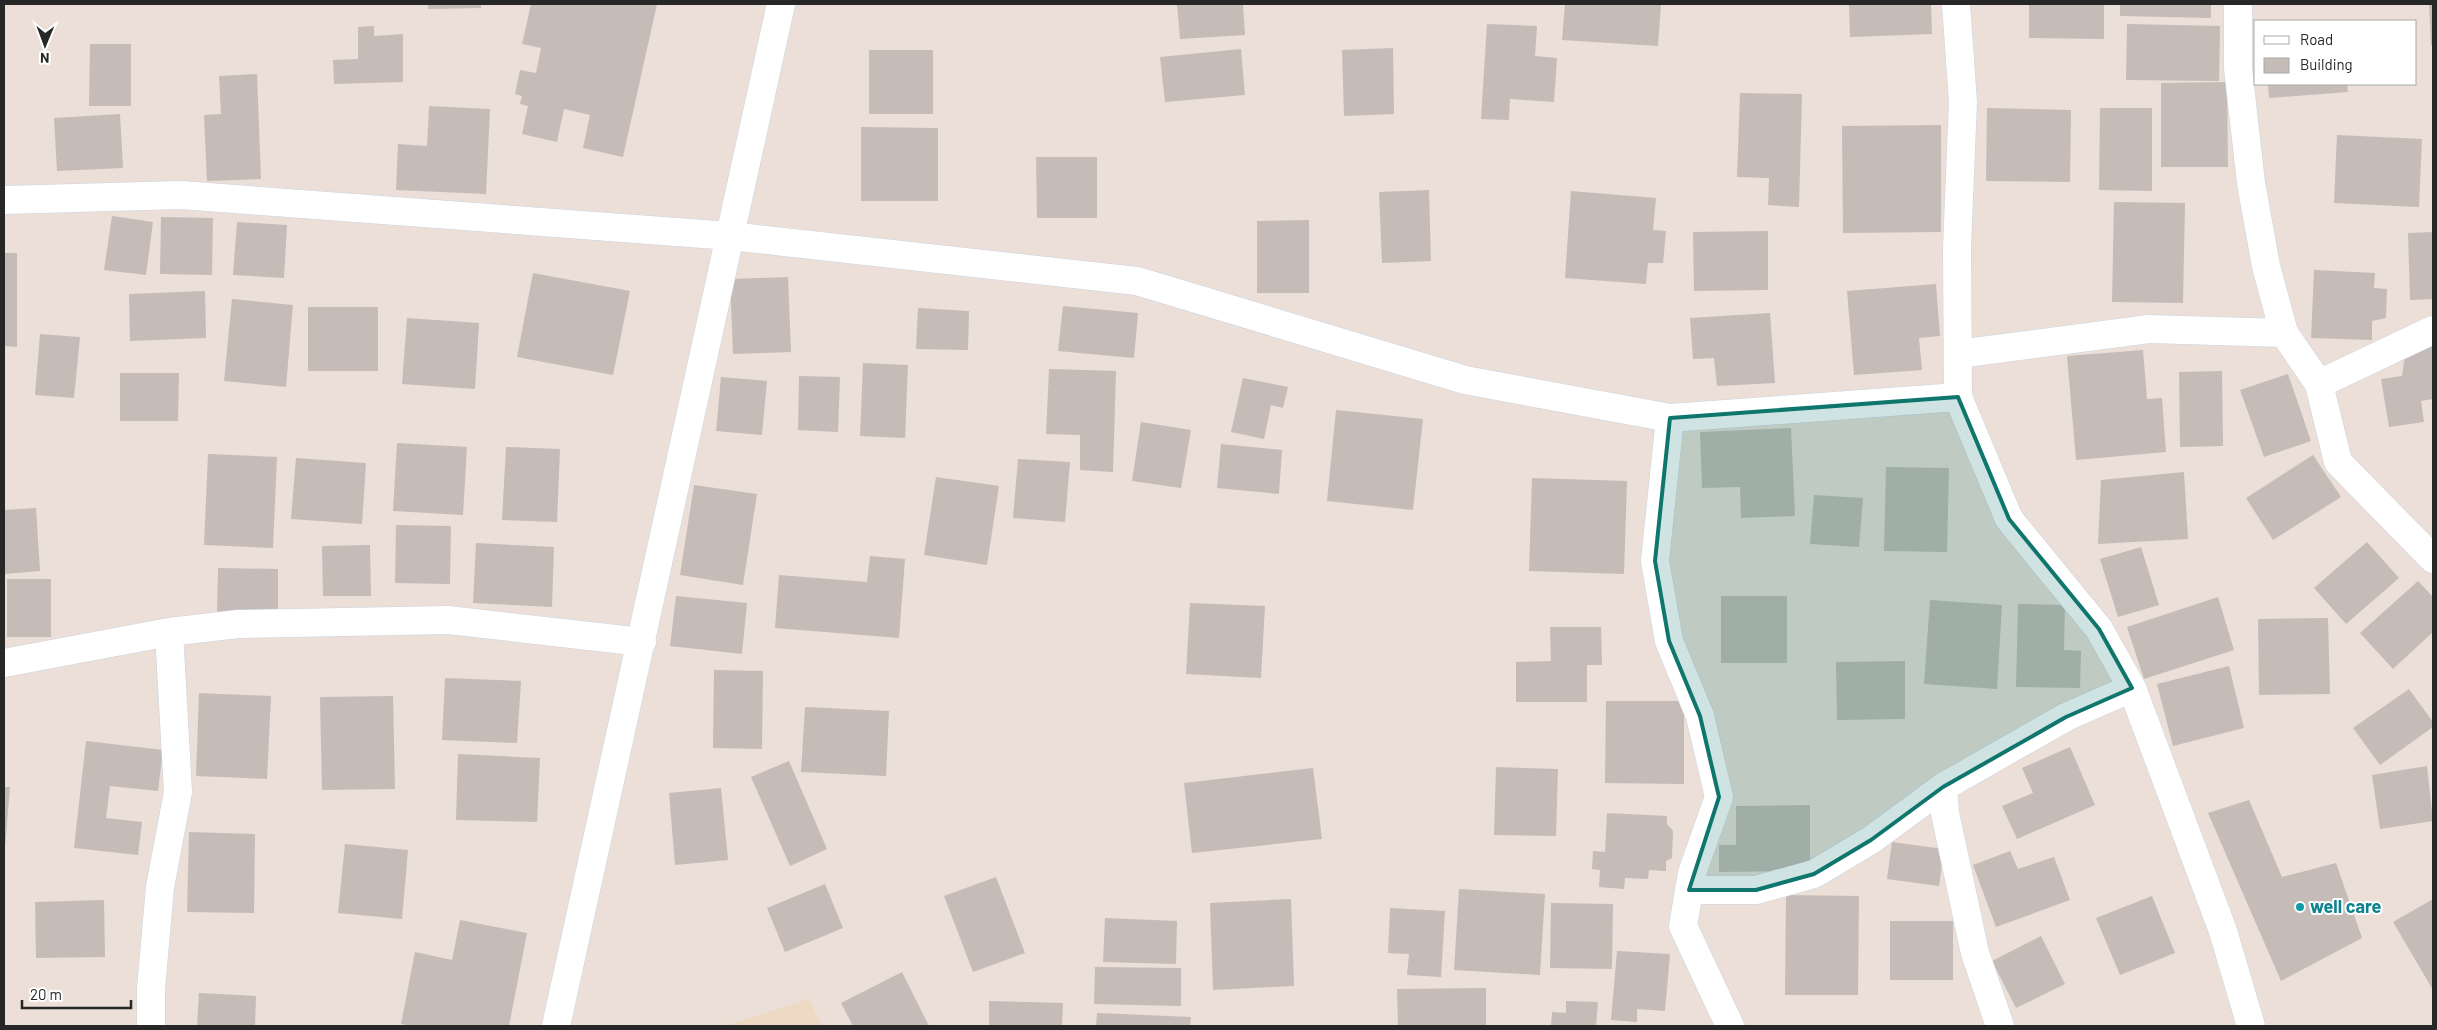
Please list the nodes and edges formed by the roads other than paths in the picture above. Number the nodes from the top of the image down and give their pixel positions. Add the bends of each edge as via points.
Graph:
1 (781, 4) edge
2 (1956, 4) edge
3 (2238, 4) edge
4 (4, 200) edge
5 (730, 236) junction
6 (2433, 330) edge
7 (2284, 333) junction
8 (1958, 358) junction
9 (2319, 384) junction
10 (1958, 397) junction
11 (1670, 418) junction
12 (2433, 559) edge
13 (169, 632) junction
14 (642, 642) junction
15 (4, 663) edge
16 (2132, 688) junction
17 (1942, 787) junction
18 (1689, 890) junction
19 (151, 1026) edge
20 (556, 1026) edge
21 (1730, 1026) edge
22 (2000, 1026) edge
23 (2251, 1026) edge

1 - 5 street
2 - 8 street via 1963,102 1957,248
3 - 7 street via 2238,68 2251,183 2266,266
4 - 5 street via 181,194
5 - 11 street via 1137,281 1464,380
5 - 14 street
6 - 9 street
7 - 8 street via 2149,329 1958,354
7 - 9 street
8 - 10 street
9 - 12 street via 2338,462
10 - 11 street
10 - 16 street via 2009,519 2099,629
11 - 18 street via 1655,561 1669,641 1700,716 1719,797
13 - 14 street via 238,624 448,620
13 - 15 street
13 - 19 street via 178,792 160,888
14 - 20 street
16 - 17 street via 2066,717
16 - 23 street via 2223,931
17 - 18 street via 1872,840 1814,874 1756,890
17 - 22 street via 1975,953
18 - 21 street via 1683,926

